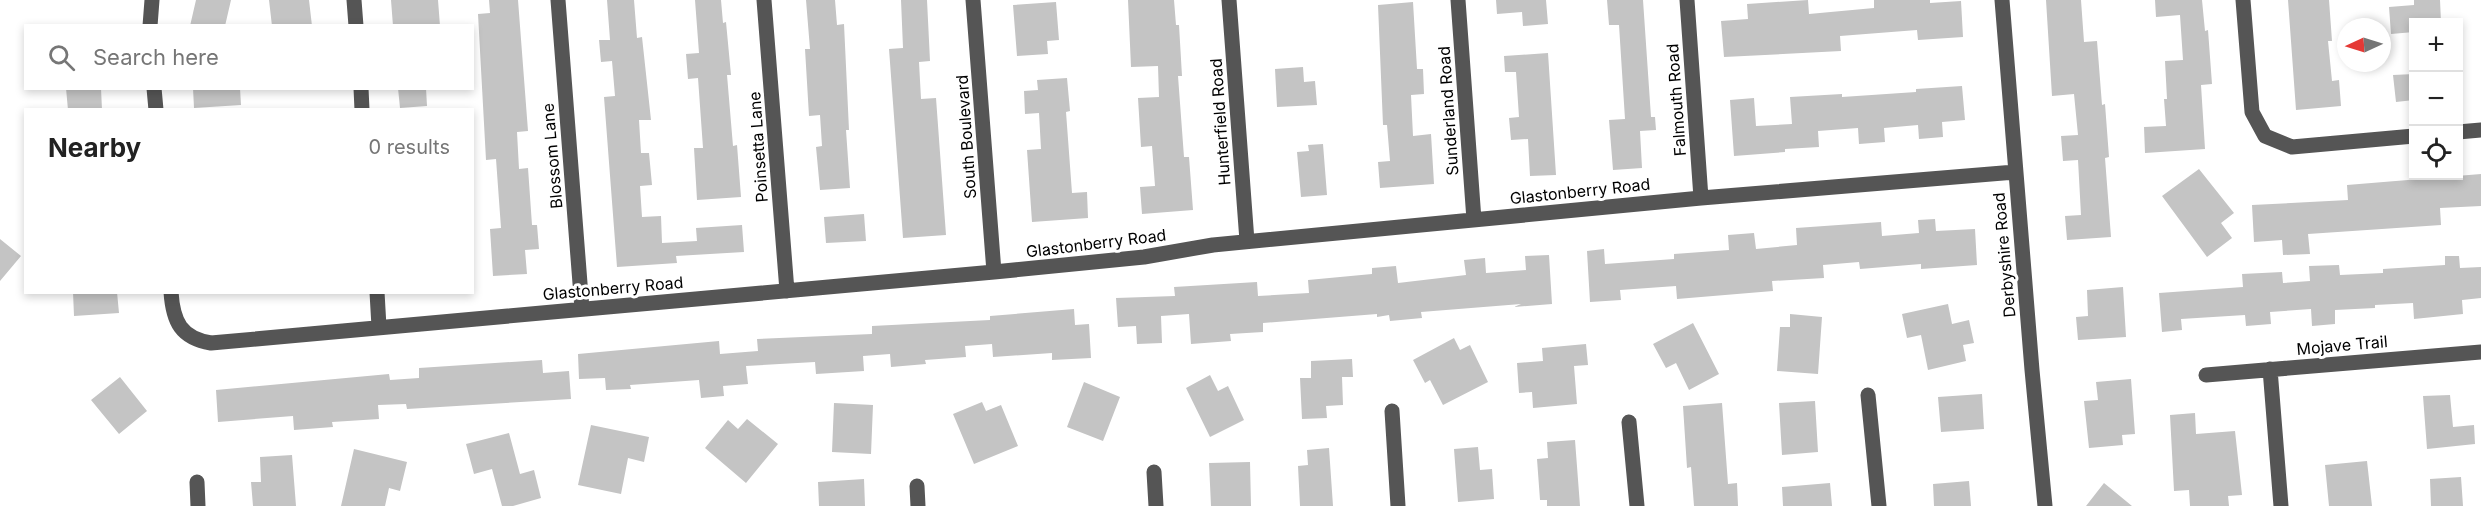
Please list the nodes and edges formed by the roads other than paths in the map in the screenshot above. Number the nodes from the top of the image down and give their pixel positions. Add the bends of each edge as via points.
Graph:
1 (152, 0) edge
2 (354, 0) edge
3 (558, 0) edge
4 (764, 0) edge
5 (973, 0) edge
6 (1229, 0) edge
7 (1458, 0) edge
8 (1687, 0) edge
9 (2002, 0) edge
10 (2243, 0) edge
11 (150, 24) edge
12 (356, 24) edge
13 (154, 90) edge
14 (361, 90) edge
15 (156, 108) edge
16 (362, 108) edge
17 (2481, 130) edge
18 (2463, 132) edge
19 (2409, 136) edge
20 (2015, 172) junction
21 (1701, 198) junction
22 (1474, 220) junction
23 (1247, 242) junction
24 (994, 272) junction
25 (787, 291) junction
26 (171, 294) edge
27 (377, 294) edge
28 (582, 309) junction
29 (379, 327) junction
30 (2481, 352) edge
31 (2270, 369) junction
32 (2206, 375) dead end
33 (1868, 395) dead end
34 (1392, 411) dead end
35 (1629, 422) dead end
36 (1154, 472) dead end
37 (197, 482) dead end
38 (917, 486) dead end
39 (198, 506) edge
40 (918, 506) edge
41 (1156, 506) edge
42 (1398, 506) edge
43 (1637, 506) edge
44 (1879, 506) edge
45 (2045, 506) edge
46 (2281, 506) edge

1 - 11 street
2 - 12 street
3 - 28 street, Blossom Lane
4 - 25 street, Poinsetta Lane
5 - 24 street, South Boulevard
6 - 23 street, Hunterfield Road
7 - 22 street, Sunderland Road
8 - 21 street, Falmouth Road
9 - 20 street, Derbyshire Road
10 - 19 street via 2252,112 2265,136 2292,147
13 - 15 street
14 - 16 street
17 - 18 street
20 - 21 street, Glastonberry Road
20 - 45 street, Derbyshire Road
21 - 22 street, Glastonberry Road
22 - 23 street, Glastonberry Road
23 - 24 street, Glastonberry Road
24 - 25 street, Glastonberry Road
25 - 28 street, Glastonberry Road
26 - 29 street, Glastonberry Road via 175,320 184,332 195,340 211,343
27 - 29 street
28 - 29 street, Glastonberry Road
30 - 31 street, Mojave Trail
31 - 32 street, Mojave Trail
31 - 46 street
33 - 44 street
34 - 42 street
35 - 43 street
36 - 41 street
37 - 39 street
38 - 40 street

